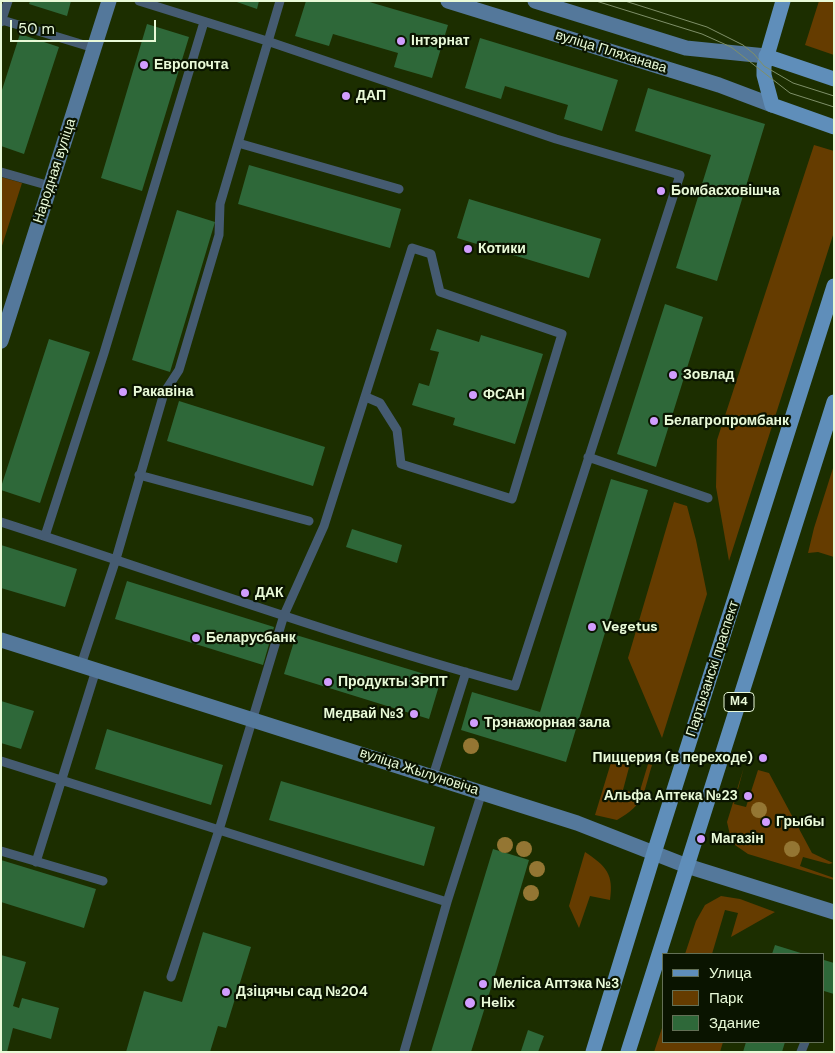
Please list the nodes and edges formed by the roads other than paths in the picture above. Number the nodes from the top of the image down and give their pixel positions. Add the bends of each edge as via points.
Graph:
1 (8, 1) edge
2 (110, 1) edge
3 (140, 1) edge
4 (280, 1) edge
5 (448, 1) edge
6 (535, 1) edge
7 (783, 1) edge
8 (1, 21) edge
9 (204, 22) junction
10 (267, 41) junction
11 (94, 48) junction
12 (766, 56) junction
13 (834, 79) edge
14 (772, 105) junction
15 (834, 127) edge
16 (238, 143) junction
17 (1, 172) edge
18 (50, 186) junction
19 (398, 189) dead end
20 (834, 286) edge
21 (6, 310) edge
22 (1, 341) edge
23 (366, 397) junction
24 (834, 402) edge
25 (588, 457) junction
26 (140, 474) junction
27 (708, 498) dead end
28 (309, 521) dead end
29 (1, 522) edge
30 (45, 536) junction
31 (116, 559) junction
32 (284, 615) junction
33 (1, 640) edge
34 (88, 668) junction
35 (466, 672) junction
36 (252, 719) junction
37 (1, 762) edge
38 (433, 776) junction
39 (62, 780) junction
40 (482, 792) junction
41 (219, 830) junction
42 (1, 851) edge
43 (654, 853) junction
44 (36, 862) junction
45 (687, 866) junction
46 (104, 881) dead end
47 (447, 902) junction
48 (834, 912) edge
49 (171, 977) dead end
50 (404, 1052) edge
51 (593, 1052) edge
52 (628, 1052) edge

1 - 8 lane
2 - 11 main road, Народная вуліца
3 - 9 lane
4 - 10 lane
5 - 14 main road, вуліца Пляханава via 720,85
6 - 12 main road, вуліца Пляханава via 686,48
7 - 12 main road
8 - 11 lane
9 - 10 lane
9 - 30 lane
10 - 16 lane
10 - 25 lane via 556,139 680,175
11 - 18 main road, Народная вуліца
12 - 13 main road
12 - 14 main road via 764,75
14 - 15 main road
16 - 19 lane
16 - 26 lane via 220,204 219,235 179,370 164,393
17 - 18 lane
18 - 21 main road, Народная вуліца
20 - 43 main road, Партызанскі праспект / М4
21 - 22 main road, Народная вуліца
23 - 23 lane via 412,248 431,254 440,292 562,334 512,499 401,464 397,430 380,403
23 - 32 lane via 324,526
24 - 45 main road, М4
25 - 27 lane
25 - 35 lane via 515,686
26 - 28 lane
26 - 31 lane
29 - 30 lane
30 - 31 lane
31 - 32 lane
31 - 34 lane
32 - 35 lane
32 - 36 lane
33 - 34 main road, вуліца Жылуновіча
34 - 36 main road, вуліца Жылуновіча
34 - 39 lane
35 - 38 lane
36 - 38 main road, вуліца Жылуновіча
36 - 41 lane
37 - 39 lane
38 - 40 main road, вуліца Жылуновіча
39 - 41 lane
39 - 44 lane
40 - 43 main road, вуліца Жылуновіча via 577,823
40 - 47 lane
41 - 47 lane
41 - 49 lane
42 - 44 lane
43 - 45 main road, вуліца Жылуновіча
43 - 51 main road, Партызанскі праспект / М4
44 - 46 lane
45 - 48 main road, вуліца Жылуновіча
45 - 52 main road, М4
47 - 50 lane

